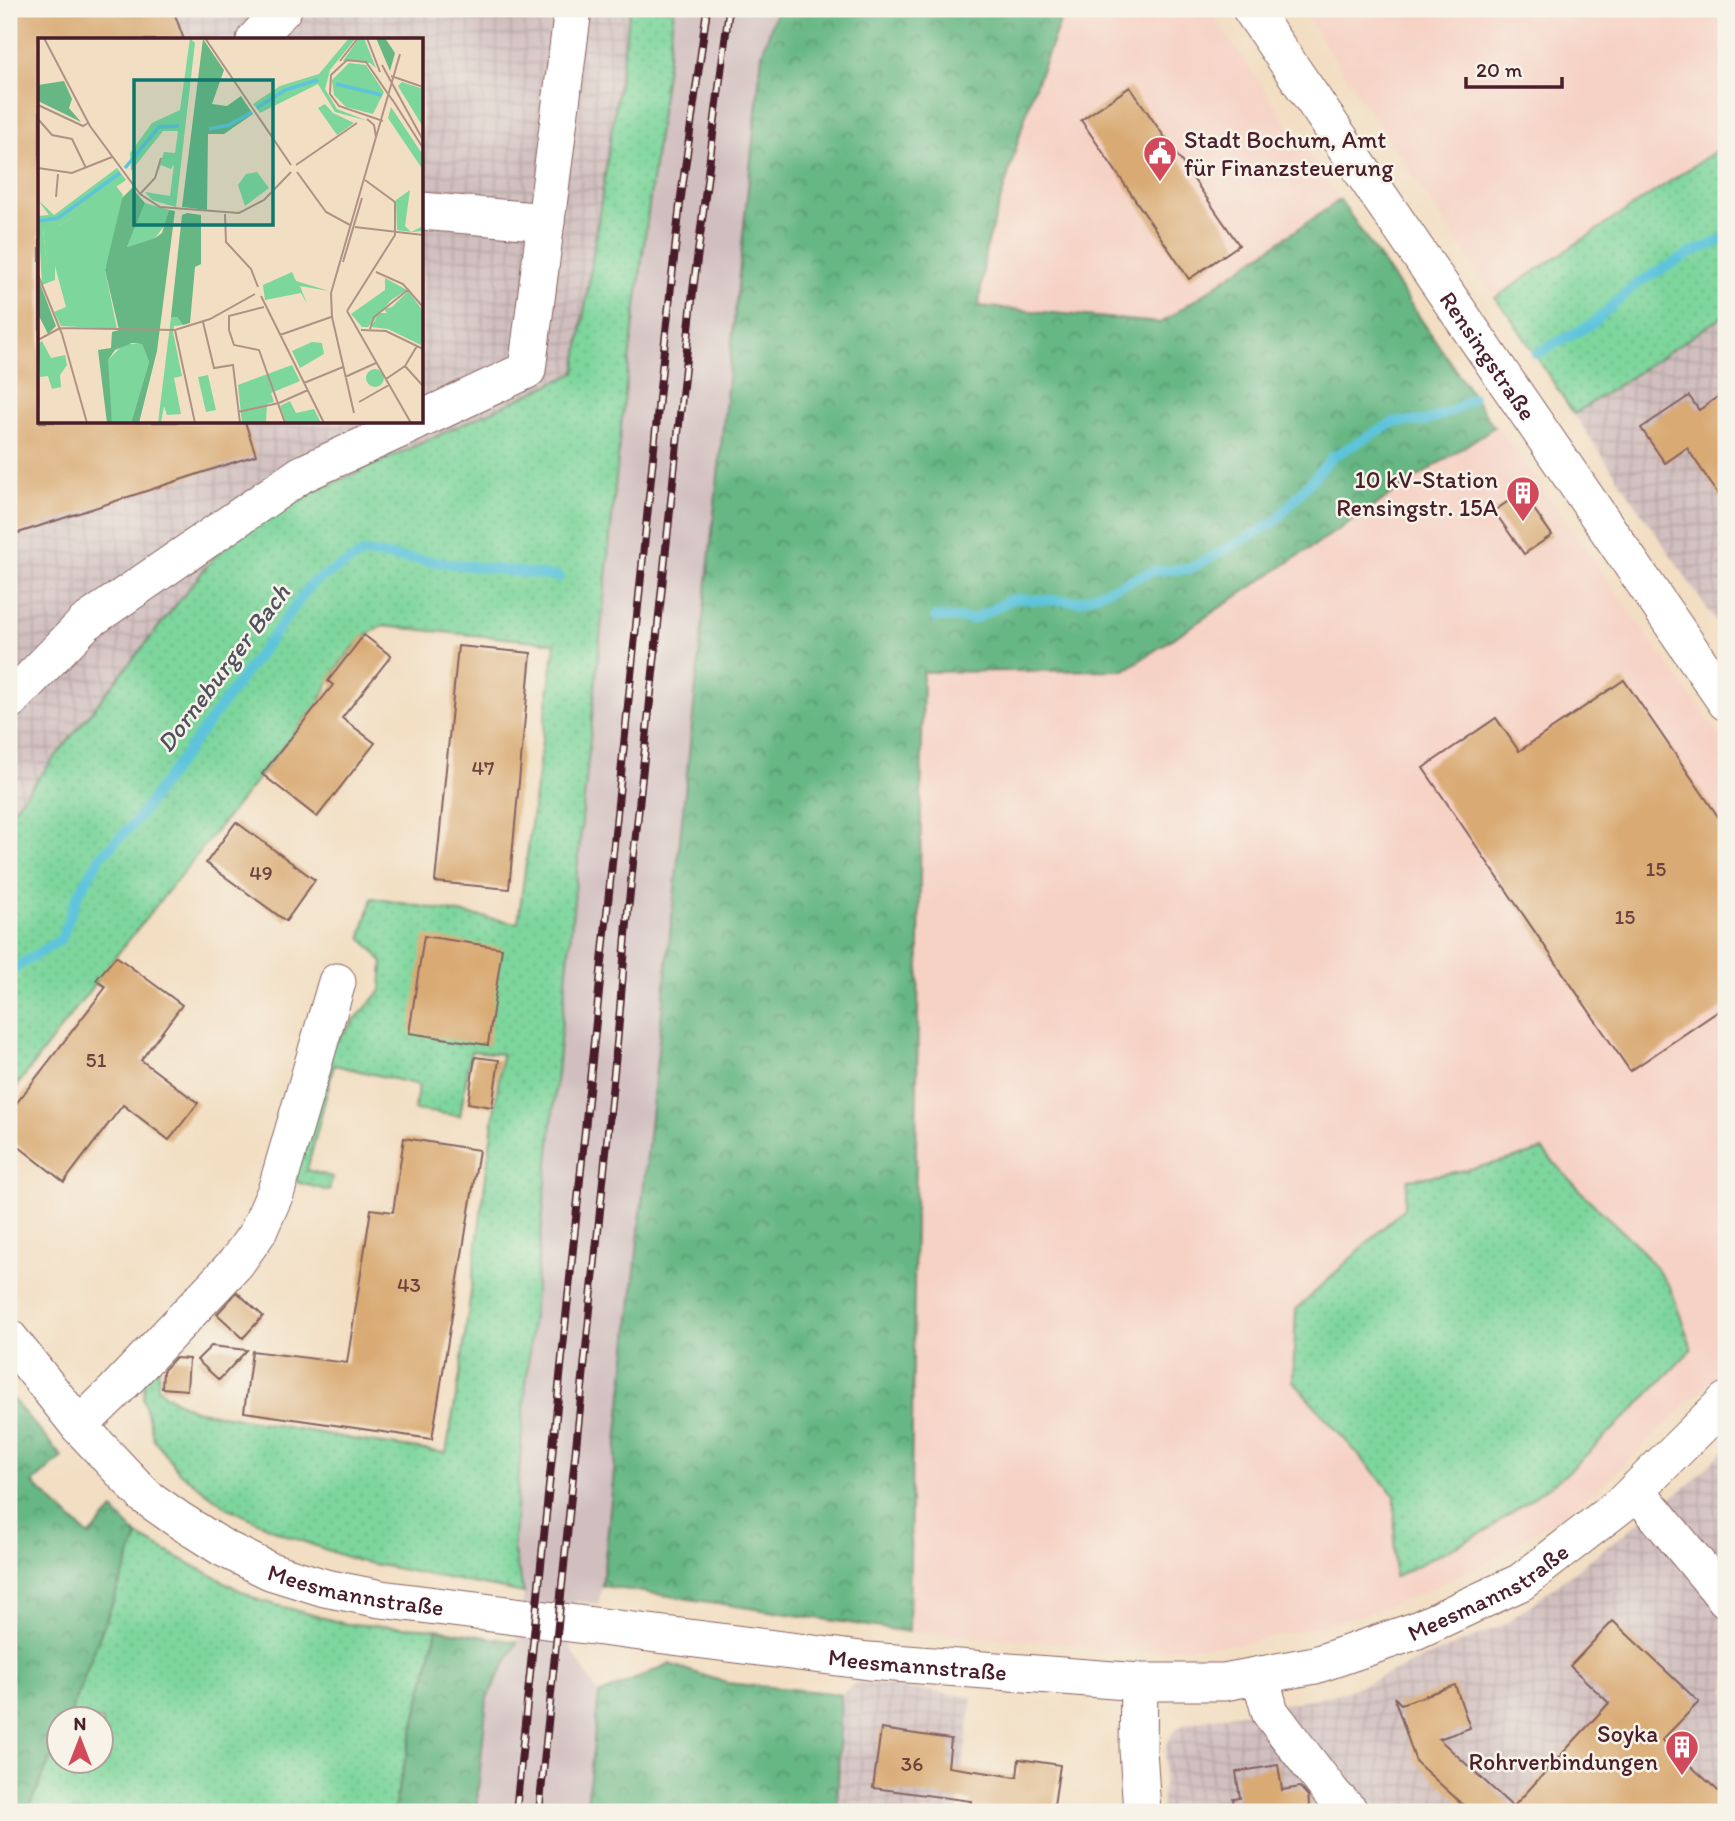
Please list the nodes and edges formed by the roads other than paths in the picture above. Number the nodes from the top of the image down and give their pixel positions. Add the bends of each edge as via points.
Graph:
1 (283, 9) edge
2 (573, 9) edge
3 (1251, 9) edge
4 (257, 38) edge
5 (424, 211) edge
6 (546, 222) junction
7 (424, 418) edge
8 (412, 424) edge
9 (9, 701) edge
10 (1726, 702) edge
11 (337, 982) dead end
12 (9, 1338) edge
13 (1726, 1401) edge
14 (79, 1426) junction
15 (1636, 1490) junction
16 (1726, 1599) edge
17 (1260, 1675) junction
18 (1139, 1682) junction
19 (1142, 1812) edge
20 (1350, 1812) edge

1 - 4 street
2 - 6 street
3 - 10 street, Rensingstraße
5 - 6 street
6 - 7 street via 527,370
8 - 9 street via 302,474 85,623
11 - 14 street via 276,1191 258,1232 236,1263
12 - 14 street, Meesmannstraße
13 - 15 street, Meesmannstraße
14 - 18 street, Meesmannstraße via 145,1496 179,1520 270,1571 325,1588 869,1661
15 - 16 street
15 - 17 street, Meesmannstraße via 1521,1582 1415,1631 1315,1665
17 - 18 street, Meesmannstraße via 1224,1682
17 - 20 street via 1270,1712
18 - 19 street

